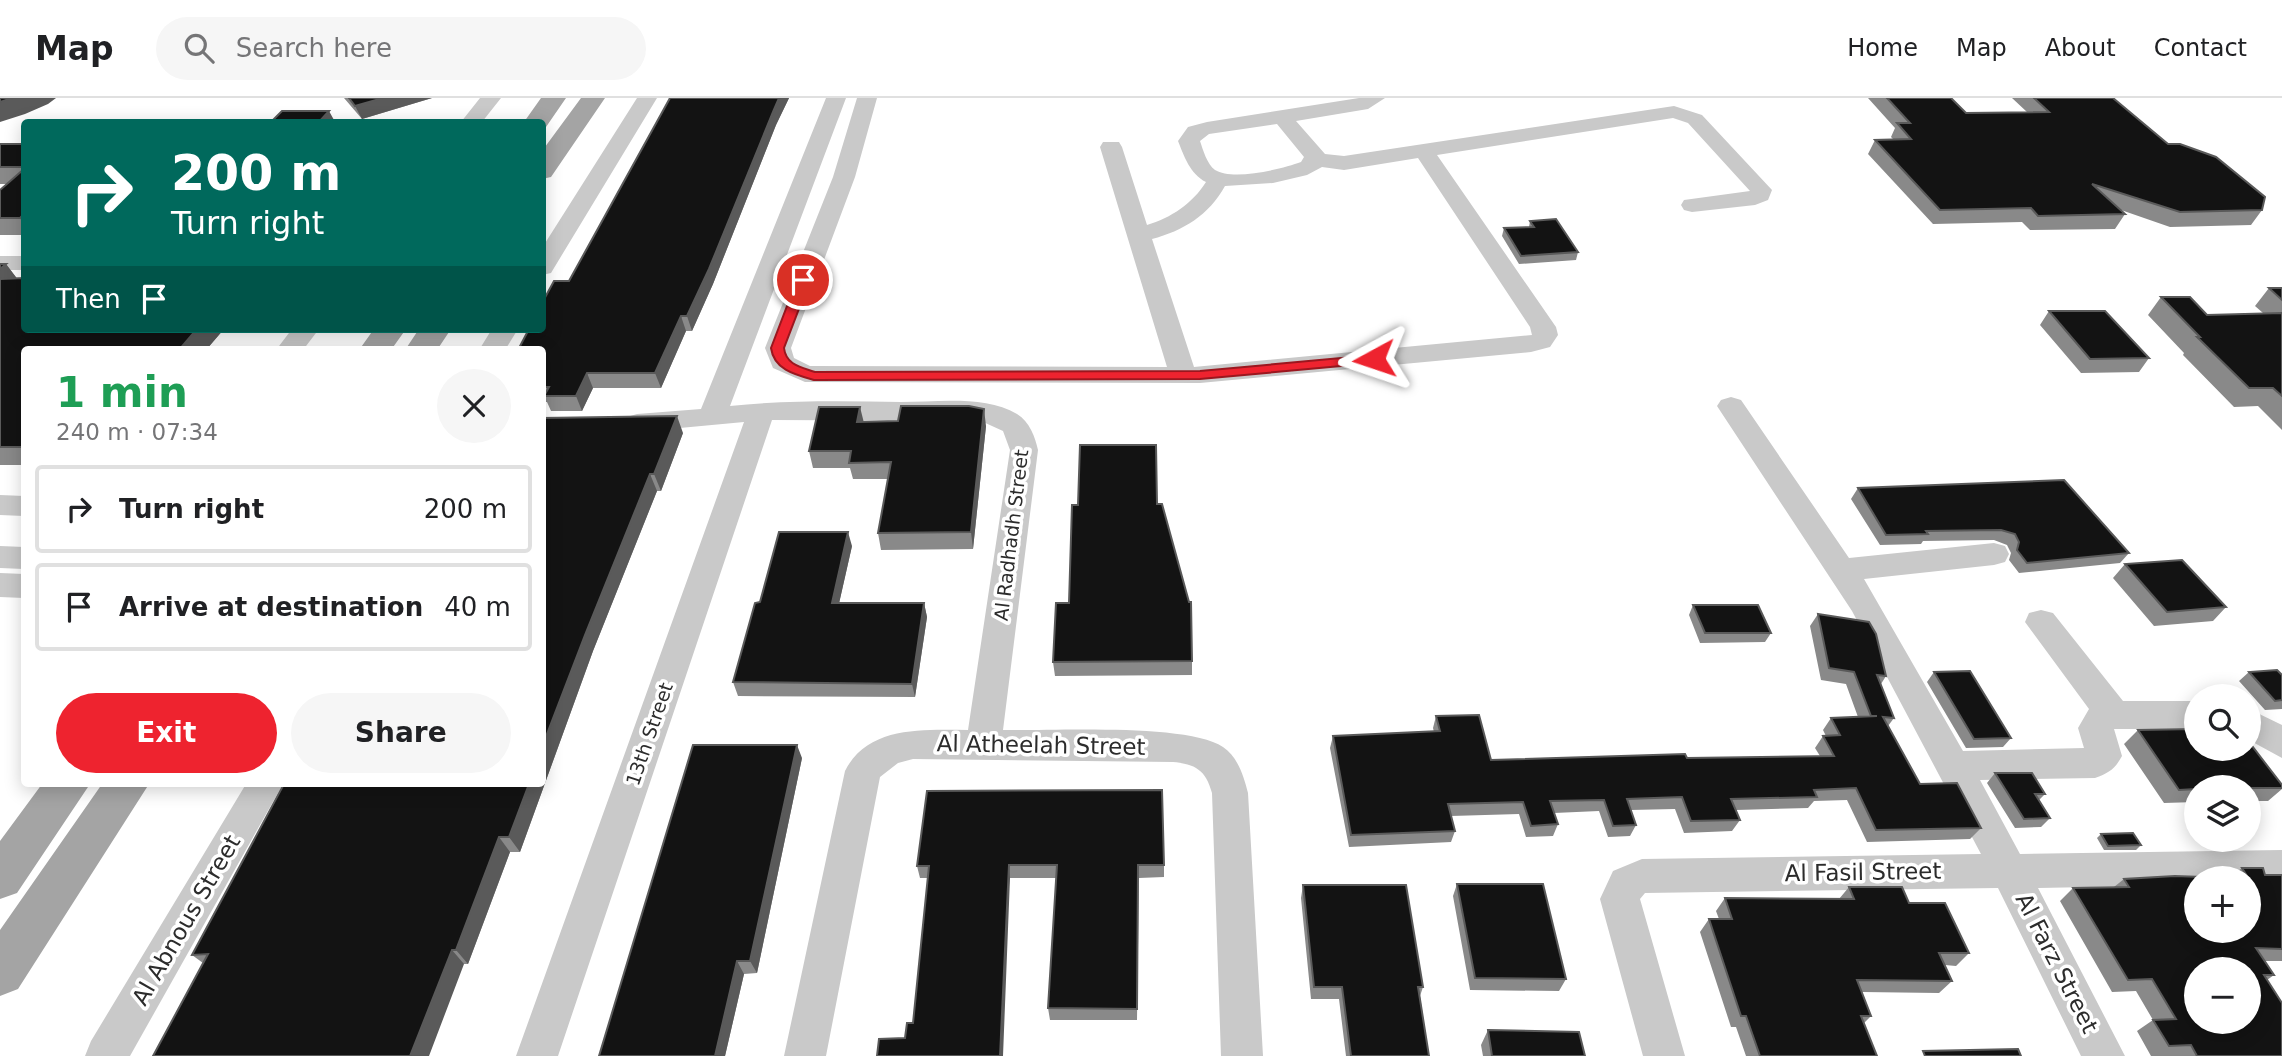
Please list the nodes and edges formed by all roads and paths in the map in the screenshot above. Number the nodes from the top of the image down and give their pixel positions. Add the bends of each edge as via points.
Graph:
1 (491, 98) edge
2 (554, 98) edge
3 (593, 98) edge
4 (647, 98) edge
5 (836, 98) edge
6 (867, 98) edge
7 (1375, 98) edge
8 (1282, 117) junction
9 (474, 119) edge
10 (539, 119) edge
11 (1111, 147) dead end
12 (1423, 150) junction
13 (1315, 160) junction
14 (546, 166) edge
15 (1218, 179) junction
16 (1692, 205) dead end
17 (1138, 234) junction
18 (546, 262) edge
19 (0, 263) edge
20 (21, 263) edge
21 (1183, 375) junction
22 (1731, 406) dead end
23 (761, 412) junction
24 (712, 417) junction
25 (612, 423) edge
26 (0, 505) edge
27 (21, 506) edge
28 (1994, 554) dead end
29 (0, 557) edge
30 (21, 558) edge
31 (1843, 570) junction
32 (0, 585) edge
33 (21, 586) edge
34 (2041, 622) dead end
35 (2114, 715) junction
36 (2184, 715) edge
37 (2261, 730) edge
38 (2282, 743) edge
39 (984, 744) junction
40 (1954, 766) junction
41 (66, 787) edge
42 (125, 787) edge
43 (263, 787) edge
44 (2282, 867) edge
45 (2009, 869) junction
46 (0, 878) edge
47 (0, 972) edge
48 (106, 1056) edge
49 (537, 1056) edge
50 (805, 1056) edge
51 (1242, 1056) edge
52 (1664, 1056) edge
53 (2104, 1056) edge

1 - 9 street
2 - 10 main road
3 - 14 main road
4 - 18 street
5 - 24 street
6 - 21 street via 844,177 778,348 789,368 825,376
7 - 8 street via 1361,105
8 - 13 street
8 - 15 street via 1207,128 1192,135 1191,146 1204,171
11 - 17 street
12 - 13 street via 1344,163
12 - 16 street via 1681,113 1695,120 1761,193 1750,199
12 - 21 street via 1543,327 1541,341
13 - 15 street via 1302,170 1239,181
15 - 17 street via 1192,211 1160,229
17 - 21 street
19 - 20 street
22 - 31 street, Al Farz Street
23 - 24 street, Al Radhadh Street
23 - 39 street, Al Radhadh Street via 971,411 993,414 1021,434 1024,450
23 - 49 street, 13th Street
24 - 25 street, Al Radhadh Street via 675,423
26 - 27 street
28 - 31 street
29 - 30 street
31 - 40 street, Al Farz Street
32 - 33 street
34 - 35 street
35 - 36 street
35 - 40 street via 2097,722 2104,756 2095,763
37 - 38 street
39 - 50 street, Al Atheelah Street via 893,747 876,756 863,771
39 - 51 street, Al Atheelah Street via 1194,749 1212,758 1226,773 1235,869
40 - 45 street, Al Farz Street
41 - 46 main road
42 - 47 main road
43 - 48 street, Al Abnous Street
44 - 45 street, Al Fasil Street
45 - 52 street, Al Fasil Street via 1634,879 1622,891 1622,908
45 - 53 street, Al Farz Street

